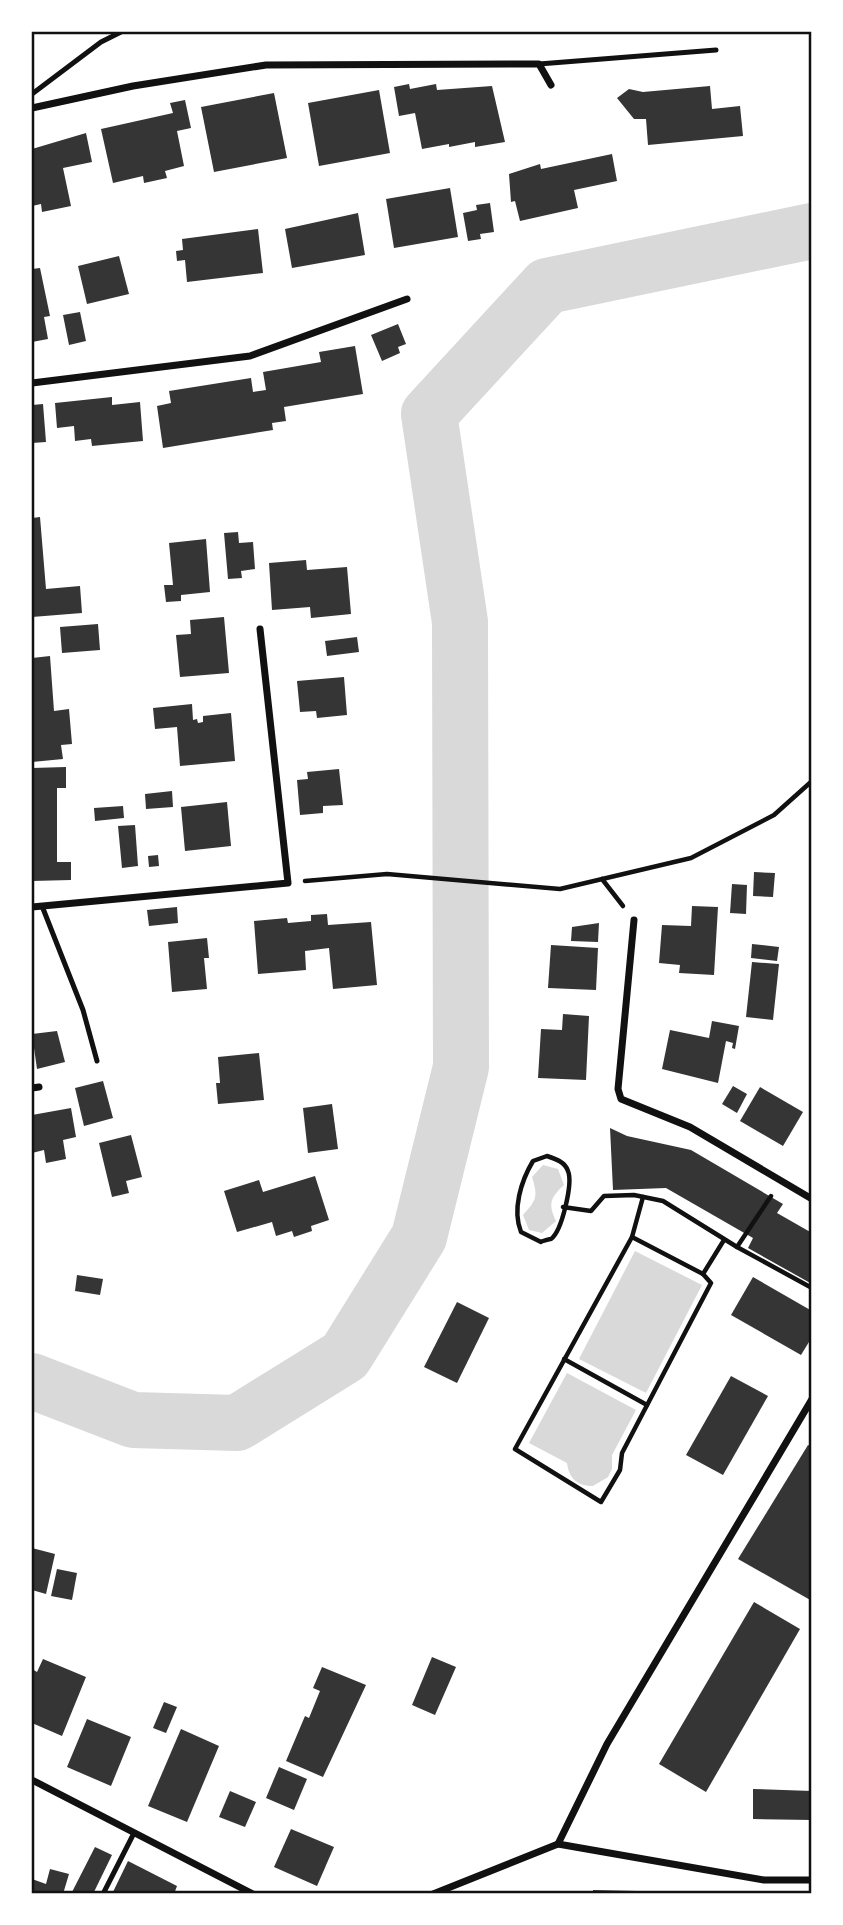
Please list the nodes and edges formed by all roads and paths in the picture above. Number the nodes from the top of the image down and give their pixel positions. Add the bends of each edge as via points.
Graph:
1 (121, 32) edge
2 (716, 50) dead end
3 (539, 64) junction
4 (551, 85) dead end
5 (32, 94) edge
6 (32, 108) edge
7 (407, 299) dead end
8 (32, 383) edge
9 (260, 629) dead end
10 (811, 780) edge
11 (602, 879) junction
12 (288, 883) junction
13 (41, 906) junction
14 (32, 907) edge
15 (634, 920) joint
16 (97, 1062) dead end
17 (643, 1197) junction
18 (811, 1199) edge
19 (763, 1205) dead end
20 (563, 1207) junction
21 (632, 1237) junction
22 (724, 1240) junction
23 (737, 1247) junction
24 (704, 1274) junction
25 (811, 1288) edge
26 (564, 1359) junction
27 (811, 1399) edge
28 (647, 1405) junction
29 (32, 1780) edge
30 (134, 1833) junction
31 (558, 1844) junction
32 (811, 1880) edge
33 (103, 1894) edge
34 (253, 1894) edge
35 (433, 1894) edge

1 - 5 lane
2 - 3 lane
3 - 4 street
3 - 6 street via 267,65
7 - 8 street via 250,356
9 - 12 street
10 - 11 path via 774,815 691,859
11 - 12 path via 560,889 387,874
11 - 15 path
12 - 13 street
13 - 14 street
13 - 16 lane via 83,1010
15 - 18 street via 618,1089 621,1099 690,1126
17 - 20 path via 604,1196 590,1211
17 - 21 path
17 - 22 path via 663,1201
19 - 23 path
20 - 20 path via 570,1184 568,1170 560,1160 547,1156 533,1161 525,1175 516,1219 521,1233 541,1242 551,1239 560,1228
21 - 24 path
21 - 26 path
22 - 23 path
22 - 24 path
23 - 25 path
24 - 28 path via 711,1283
26 - 28 path
26 - 28 path via 515,1448 601,1502
27 - 31 street via 607,1744
29 - 30 street
30 - 33 lane
30 - 34 street
31 - 32 street via 764,1880
31 - 35 street

